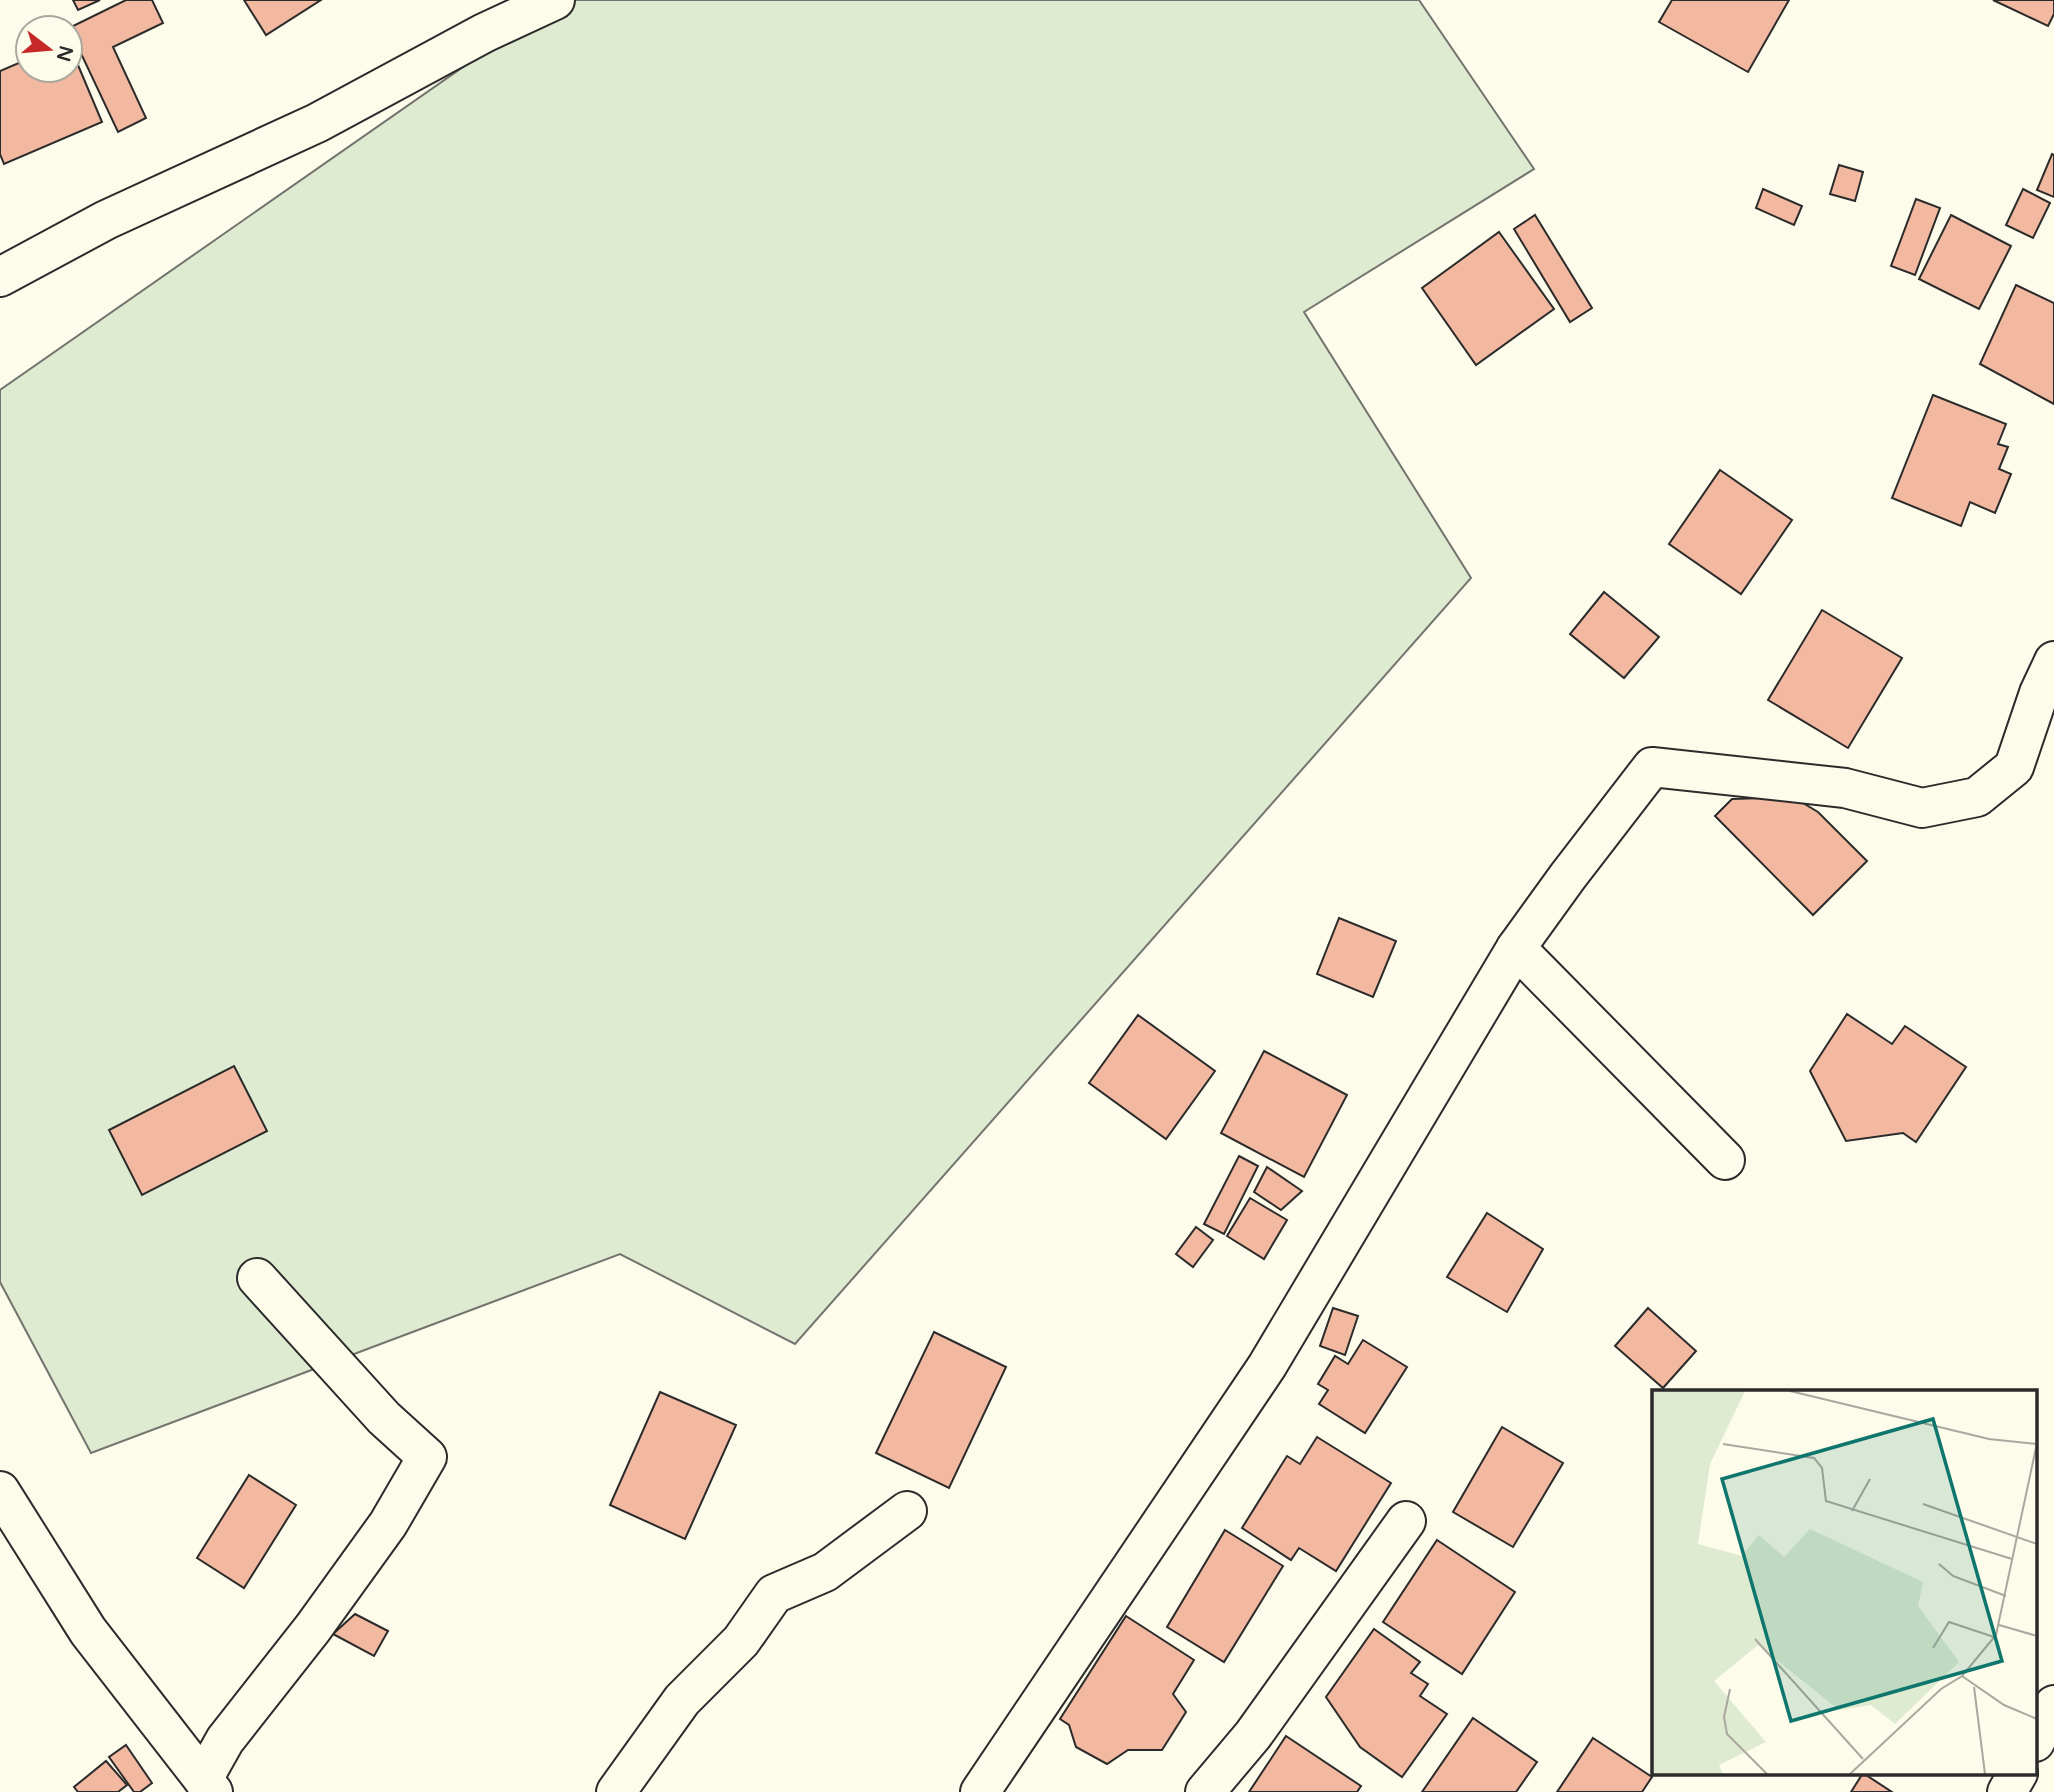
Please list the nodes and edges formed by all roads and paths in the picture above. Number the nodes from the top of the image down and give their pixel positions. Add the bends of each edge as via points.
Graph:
1 (555, 0) edge
2 (0, 277) edge
3 (2054, 661) edge
4 (1516, 948) junction
5 (1725, 1160) dead end
6 (257, 1278) dead end
7 (0, 1491) edge
8 (907, 1511) dead end
9 (1406, 1521) dead end
10 (2054, 1705) edge
11 (2036, 1740) edge
12 (2017, 1774) edge
13 (208, 1786) edge
14 (615, 1792) edge
15 (980, 1792) edge
16 (1205, 1792) edge
17 (2007, 1792) edge

1 - 2 street via 317,123 106,220
3 - 4 street via 2014,767 1978,797 1922,808 1845,788 1652,767
4 - 5 street
4 - 15 street via 1267,1366
6 - 13 street via 384,1418 427,1457 388,1524 225,1740
7 - 13 street via 88,1632
8 - 14 street via 825,1572 774,1594 741,1641 682,1700
9 - 16 street via 1253,1735
10 - 11 street
12 - 17 street

